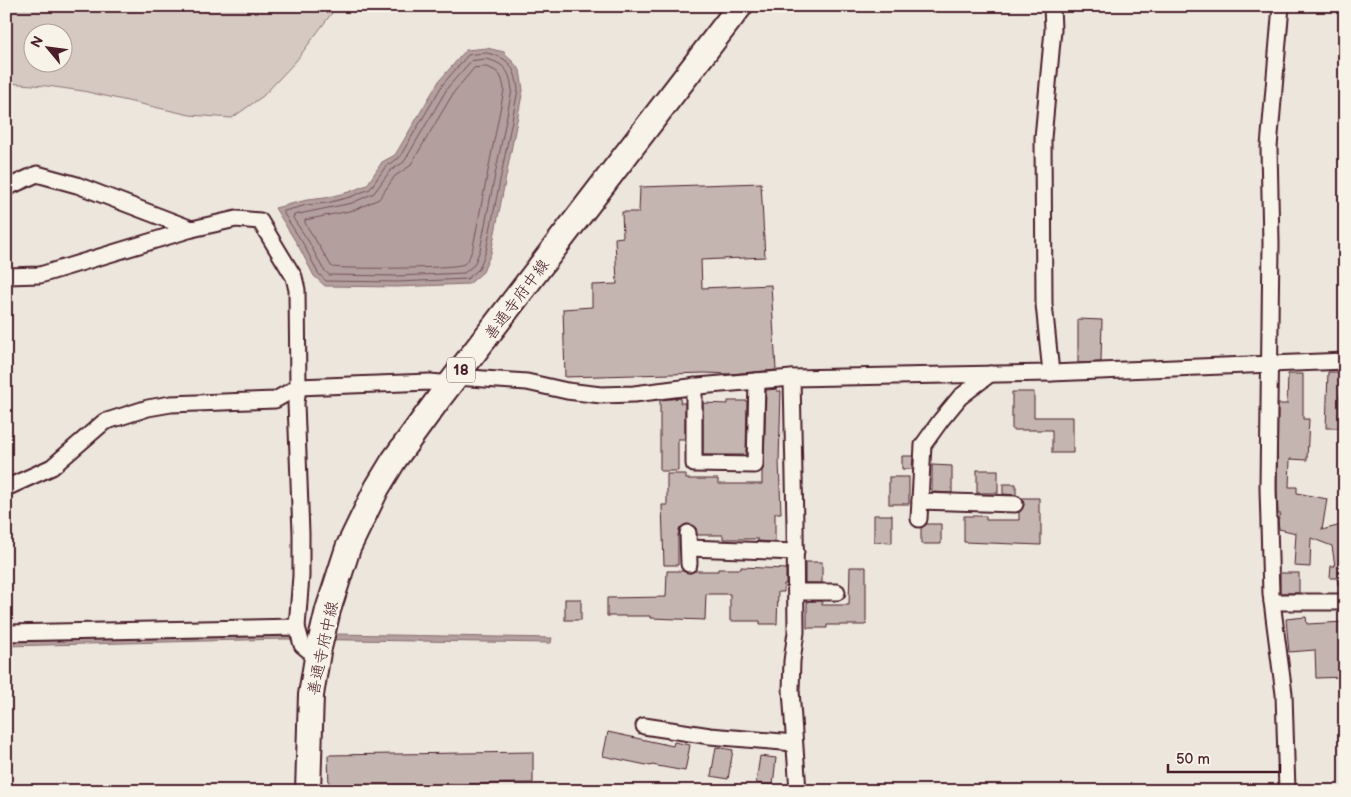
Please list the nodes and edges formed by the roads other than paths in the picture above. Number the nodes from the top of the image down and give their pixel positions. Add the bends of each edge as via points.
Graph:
1 (740, 6) edge
2 (1052, 6) edge
3 (1281, 6) edge
4 (6, 188) edge
5 (192, 229) junction
6 (6, 276) edge
7 (1345, 361) edge
8 (1269, 363) junction
9 (1050, 373) junction
10 (990, 374) junction
11 (792, 378) junction
12 (453, 380) junction
13 (756, 381) junction
14 (694, 386) junction
15 (298, 387) junction
16 (6, 488) edge
17 (920, 501) junction
18 (1015, 504) dead end
19 (919, 519) dead end
20 (796, 552) junction
21 (689, 564) dead end
22 (796, 592) junction
23 (837, 592) dead end
24 (1272, 602) junction
25 (1345, 602) edge
26 (297, 627) junction
27 (6, 633) edge
28 (318, 652) junction
29 (644, 726) dead end
30 (794, 743) junction
31 (308, 791) edge
32 (798, 791) edge
33 (1286, 791) edge

1 - 12 main road, 善通寺府中線 / 18
2 - 9 street via 1043,138 1044,304
3 - 8 street via 1269,147
4 - 5 street via 37,174 77,185
5 - 6 street via 40,275
5 - 15 street via 236,219 260,221 294,278 297,290
7 - 8 street
8 - 9 street
8 - 24 street via 1268,488
9 - 10 street
10 - 11 street
10 - 17 street via 960,396 923,445
11 - 13 street
11 - 20 street
12 - 14 street via 527,382 601,395
12 - 15 street
12 - 28 main road, 善通寺府中線 / 18 via 394,460 361,519 348,548
13 - 14 street
13 - 14 street via 755,465 694,464
15 - 16 street via 275,400 171,404 104,422 52,466
15 - 26 street via 301,576
17 - 18 street
17 - 19 street
20 - 21 street via 688,541
20 - 22 street
22 - 23 street
22 - 30 street via 791,690
24 - 25 street
24 - 33 street via 1284,694
26 - 27 street
26 - 28 street via 302,645
28 - 31 main road, 善通寺府中線 / 18 via 311,695
29 - 30 street via 710,736
30 - 32 street

